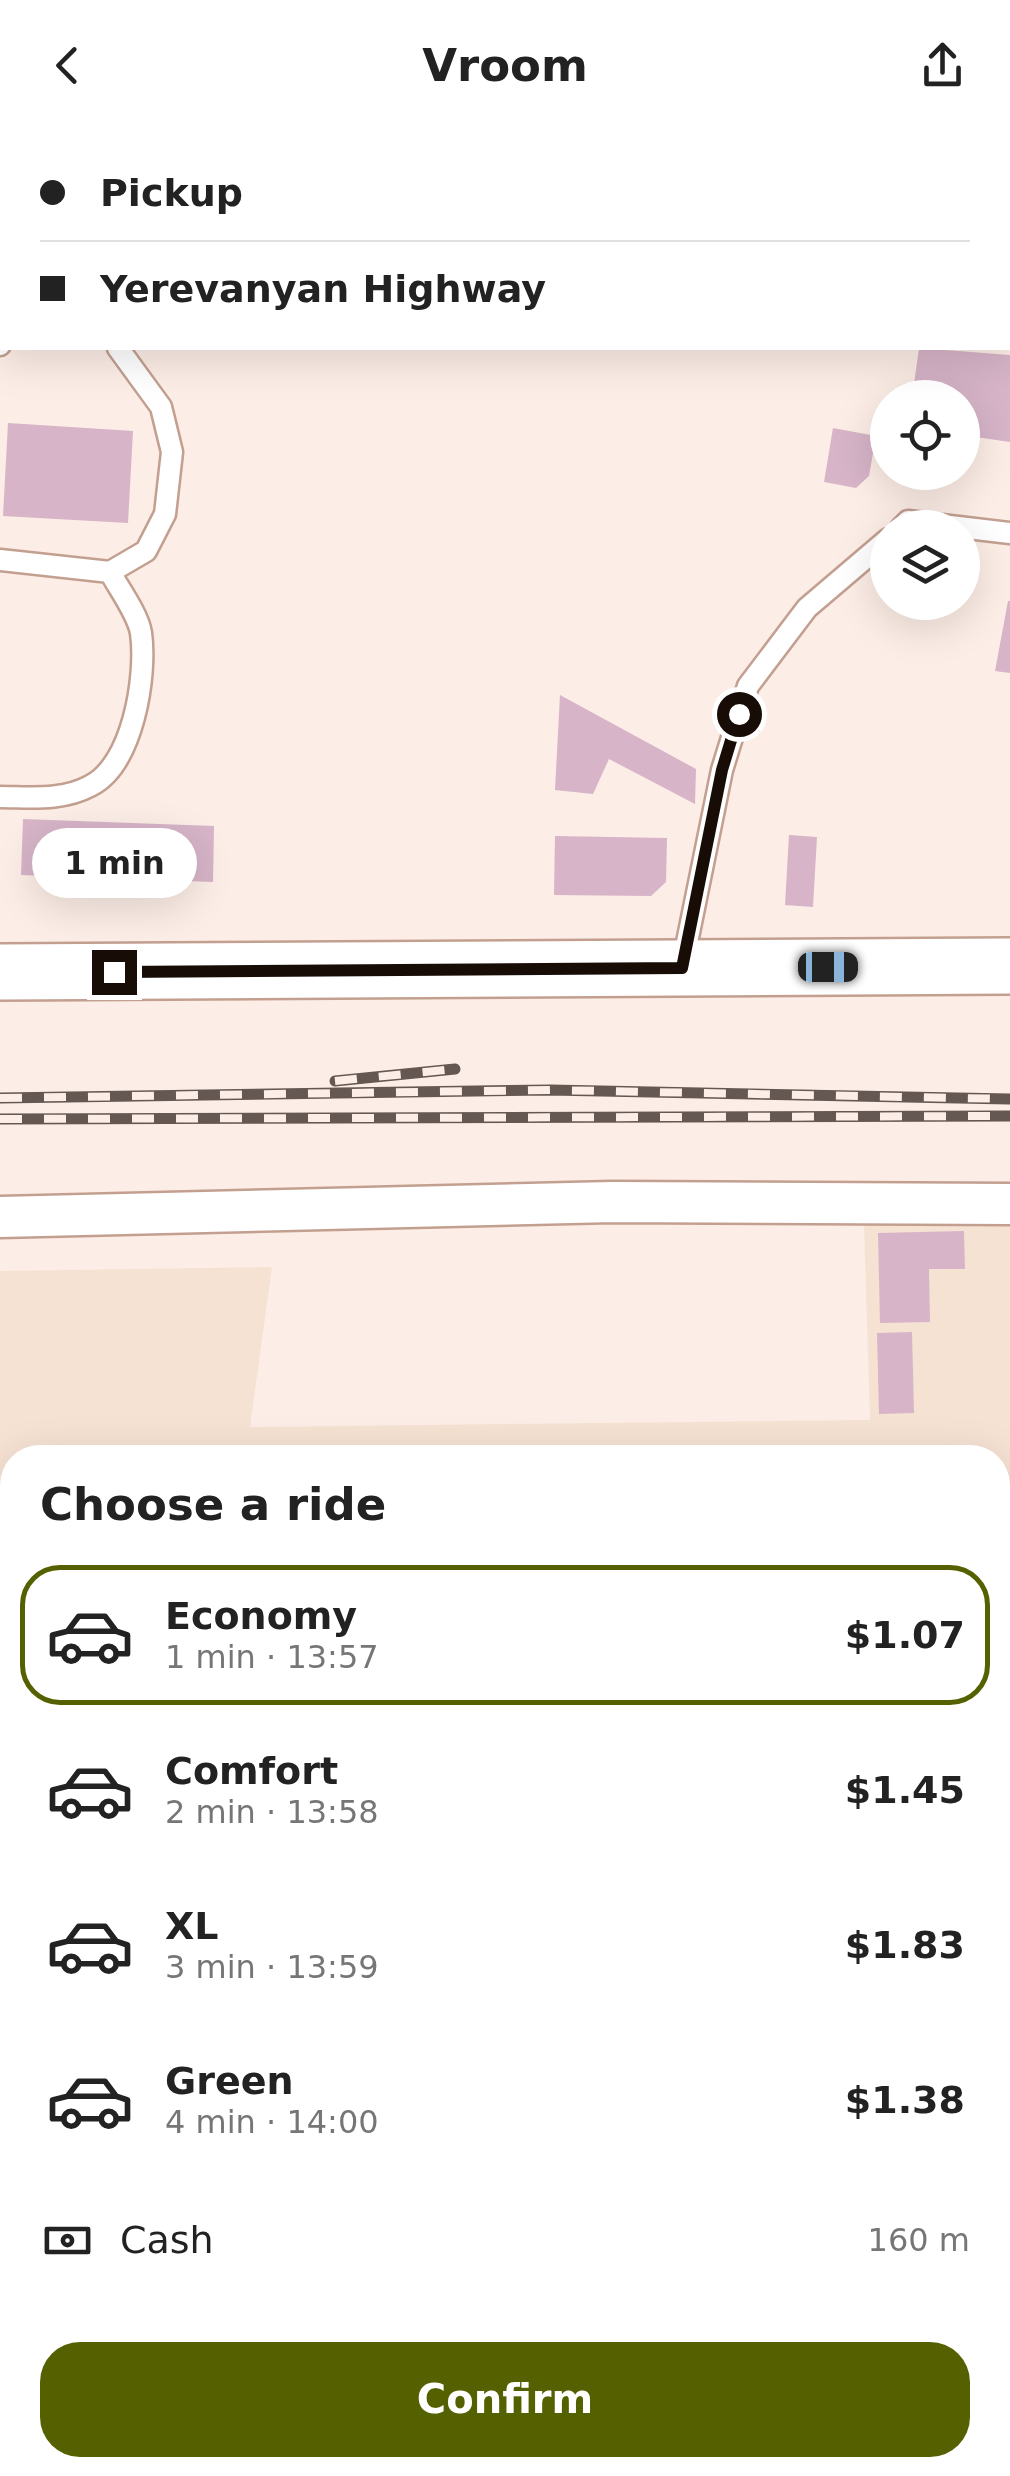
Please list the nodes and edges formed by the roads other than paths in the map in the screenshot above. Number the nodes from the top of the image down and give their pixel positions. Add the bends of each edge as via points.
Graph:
1 (119, 350) edge
2 (980, 529) edge
3 (1010, 533) edge
4 (870, 554) edge
5 (0, 560) edge
6 (110, 572) junction
7 (0, 797) edge
8 (1010, 966) edge
9 (682, 968) junction
10 (0, 972) edge
11 (1010, 1204) edge
12 (0, 1217) edge

1 - 6 lane via 161,407 172,452 165,514 146,551
2 - 3 lane
4 - 9 lane via 807,608 748,686 722,770
5 - 6 lane
6 - 7 lane via 141,631 138,702 118,762 93,785 59,797
8 - 9 highway
9 - 10 highway
11 - 12 street via 612,1202

